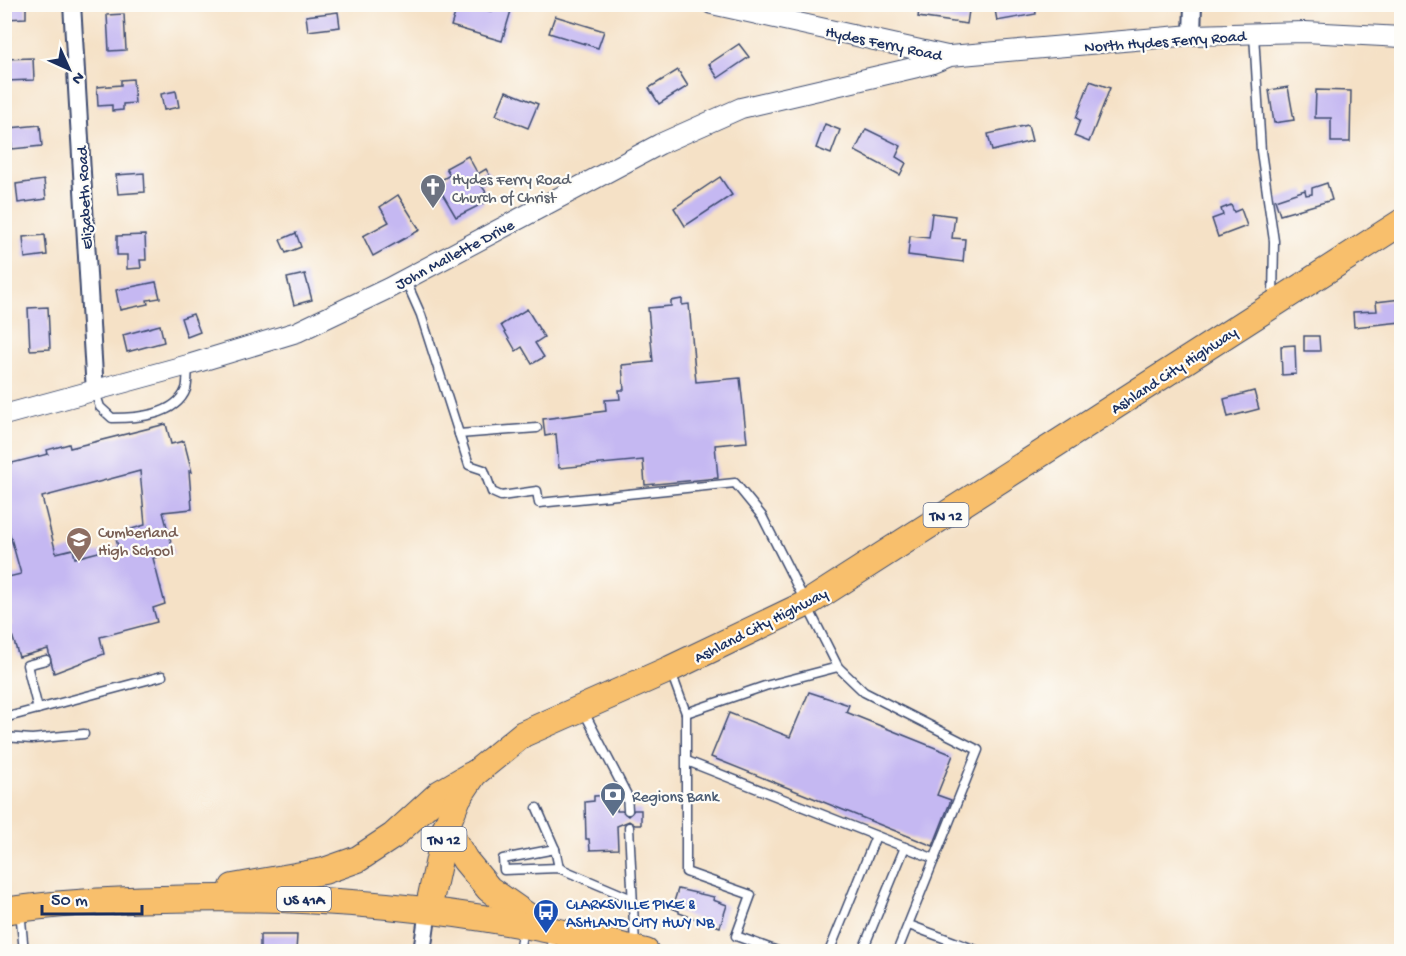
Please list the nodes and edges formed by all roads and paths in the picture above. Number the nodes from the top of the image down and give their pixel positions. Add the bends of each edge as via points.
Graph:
1 (72, 4) edge
2 (712, 4) edge
3 (1193, 4) edge
4 (1254, 34) junction
5 (1192, 36) junction
6 (1401, 37) edge
7 (929, 59) junction
8 (1401, 222) edge
9 (405, 279) junction
10 (1273, 305) junction
11 (188, 365) junction
12 (94, 392) junction
13 (4, 415) edge
14 (537, 428) dead end
15 (459, 434) junction
16 (808, 603) junction
17 (46, 660) dead end
18 (838, 667) junction
19 (670, 669) junction
20 (162, 676) dead end
21 (582, 707) junction
22 (38, 709) junction
23 (686, 714) junction
24 (4, 718) edge
25 (84, 734) dead end
26 (4, 736) edge
27 (687, 761) junction
28 (474, 774) junction
29 (537, 808) dead end
30 (628, 810) dead end
31 (446, 827) junction
32 (629, 827) dead end
33 (876, 836) junction
34 (904, 847) junction
35 (555, 849) junction
36 (935, 859) junction
37 (559, 868) junction
38 (179, 898) junction
39 (632, 899) junction
40 (12, 910) edge
41 (428, 910) junction
42 (909, 925) junction
43 (531, 942) edge
44 (627, 949) edge
45 (24, 951) edge
46 (335, 951) edge
47 (354, 951) edge
48 (422, 951) edge
49 (780, 951) edge
50 (829, 951) edge
51 (862, 951) edge
52 (897, 951) edge
53 (981, 951) edge

1 - 12 street, Elizabeth Road
2 - 7 street, Hydes Ferry Road
3 - 5 street
4 - 5 street, North Hydes Ferry Road
4 - 6 street, North Hydes Ferry Road via 1305,32
4 - 10 lane via 1261,151 1274,241
5 - 7 street, North Hydes Ferry Road
7 - 9 street, John Mallette Drive via 741,108 660,144
8 - 10 main road, Ashland City Highway / TN 12
9 - 11 street, John Mallette Drive via 297,332
9 - 15 lane via 421,315
10 - 16 main road, Ashland City Highway / TN 12
11 - 12 street, John Mallette Drive
11 - 12 lane via 186,389 172,407 132,418 112,418 100,407
12 - 13 street, John Mallette Drive
14 - 15 lane
15 - 16 lane via 469,465 484,470 492,492 501,496 537,491 539,503 735,483 762,516
16 - 18 lane
16 - 19 main road, Ashland City Highway / TN 12
17 - 22 lane via 27,665
18 - 23 lane via 765,686
18 - 36 lane via 864,692 978,750
19 - 21 main road, Ashland City Highway / TN 12
19 - 23 lane
20 - 22 lane
21 - 28 main road, Ashland City Highway / TN 12 via 523,734
21 - 30 lane via 627,795
22 - 24 lane
23 - 27 lane
25 - 26 lane via 32,739
27 - 33 lane
27 - 49 lane via 686,872 751,896 736,936
28 - 31 main road, Ashland City Highway / TN 12
28 - 38 main road via 440,793 393,836 358,859 324,871
29 - 35 lane
31 - 41 main road, Ashland City Highway / TN 12
31 - 43 main road via 465,860
32 - 39 lane
33 - 34 lane
33 - 50 lane
34 - 36 lane
34 - 51 lane
35 - 37 lane
35 - 37 lane via 503,859 502,866 504,870
36 - 42 lane
37 - 39 lane
38 - 40 main road, US 41A
38 - 41 main road, US 41A via 302,899
39 - 44 lane
40 - 45 lane
41 - 43 main road, US 41A
41 - 48 street
42 - 52 lane
42 - 53 lane
43 - 44 main road, US 41A
46 - 47 lane

